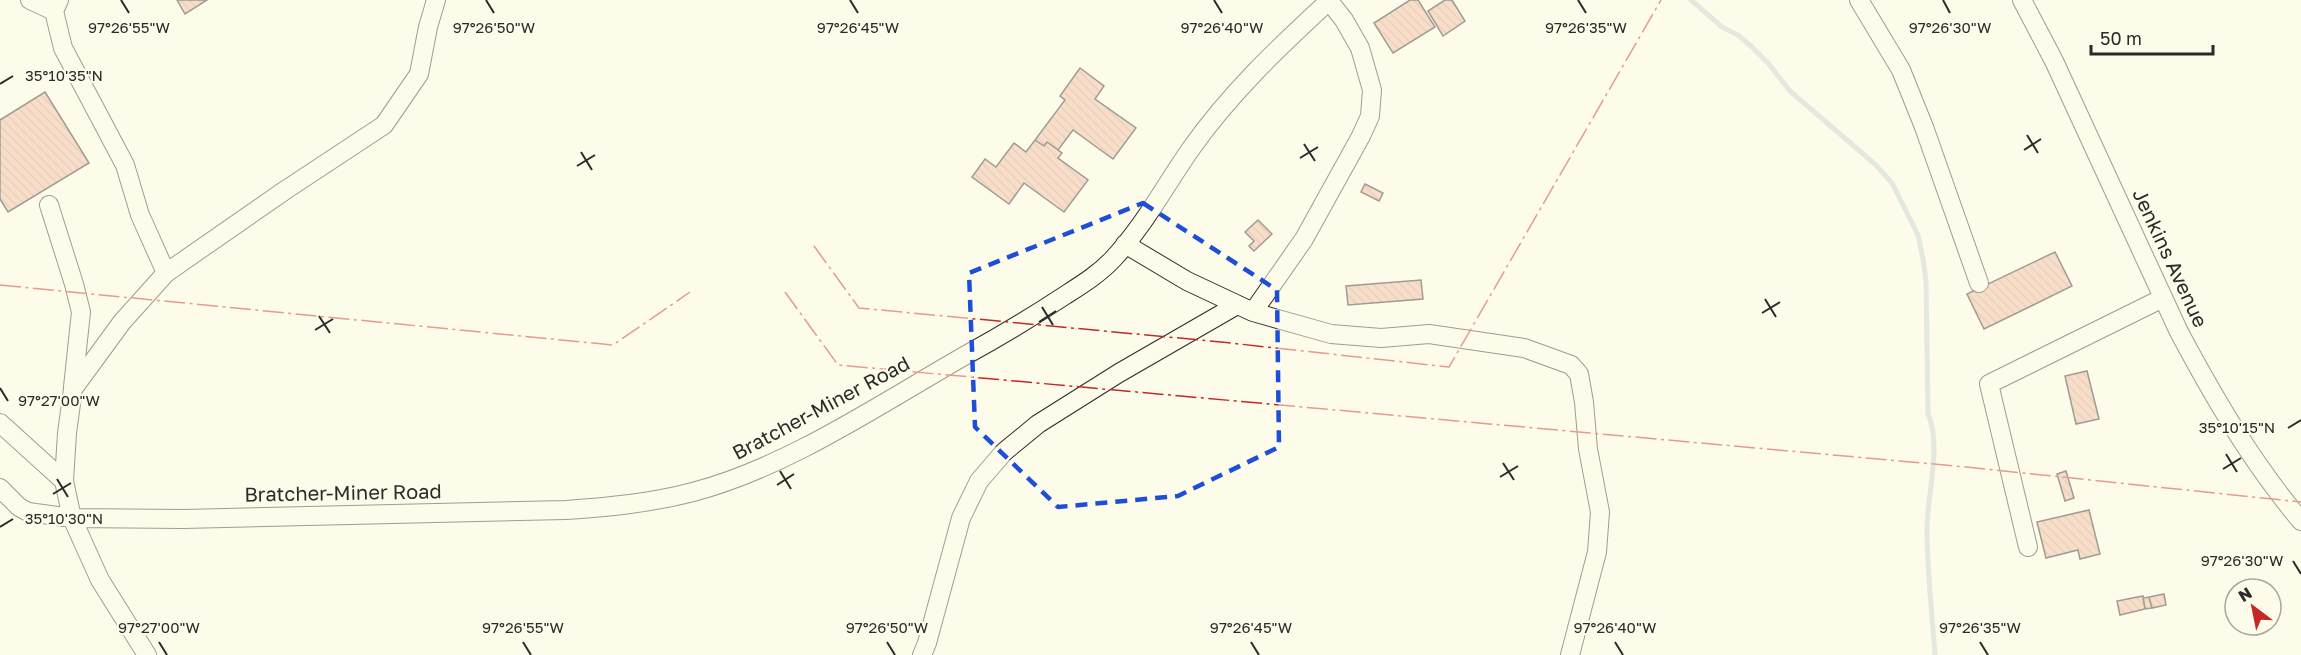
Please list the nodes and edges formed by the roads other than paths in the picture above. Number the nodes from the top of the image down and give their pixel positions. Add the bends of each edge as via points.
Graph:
1 (30, 0) edge
2 (436, 0) edge
3 (1329, 0) edge
4 (1858, 0) edge
5 (2022, 0) edge
6 (57, 5) edge
7 (50, 205) dead end
8 (1125, 244) junction
9 (166, 273) junction
10 (1979, 283) dead end
11 (2163, 297) junction
12 (1245, 308) junction
13 (73, 389) junction
14 (0, 423) edge
15 (64, 481) junction
16 (0, 488) edge
17 (72, 518) junction
18 (2301, 521) edge
19 (2028, 547) dead end
20 (147, 655) edge
21 (922, 655) edge
22 (1570, 655) edge

1 - 6 street
2 - 9 street via 419,74 384,125
3 - 8 street, Bratcher-Miner Road via 1234,94
3 - 12 street via 1360,48 1371,90 1370,116 1304,239
4 - 10 street via 1901,70
5 - 11 street, Jenkins Avenue
6 - 9 street via 63,48 125,165 140,214
7 - 13 street via 81,312
8 - 12 street via 1187,281
8 - 17 street, Bratcher-Miner Road via 1093,277 984,345 773,463 694,492 637,504 566,510
9 - 13 street via 122,322
11 - 18 street, Jenkins Avenue via 2244,447
11 - 19 street via 1989,384
12 - 21 street via 1190,330 1038,424 1004,452 979,481 960,518
12 - 22 street via 1331,334 1381,338 1429,334 1524,348 1571,365 1579,374 1600,512 1597,552
13 - 15 street
14 - 15 street
15 - 17 street
16 - 17 street, Bratcher-Miner Road via 28,512
17 - 20 street via 100,580

